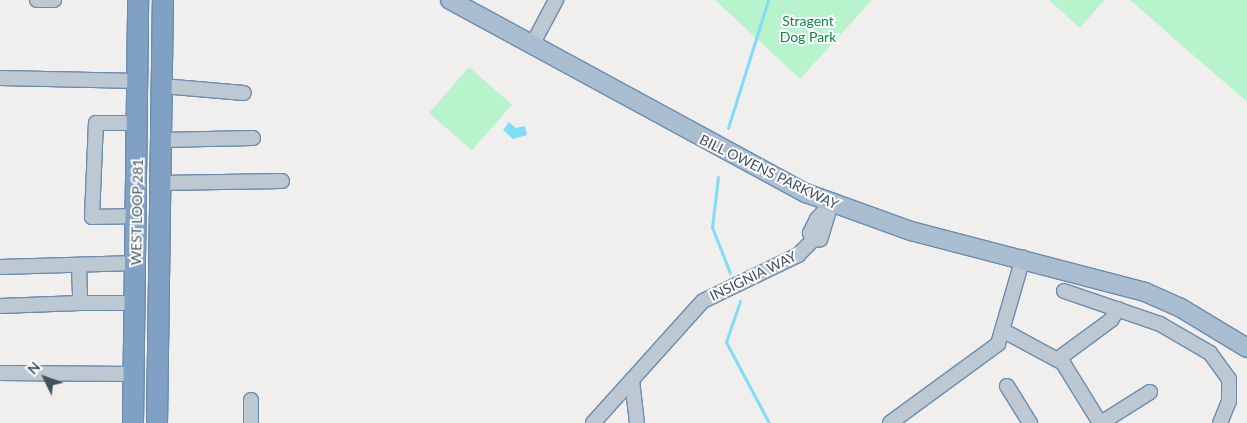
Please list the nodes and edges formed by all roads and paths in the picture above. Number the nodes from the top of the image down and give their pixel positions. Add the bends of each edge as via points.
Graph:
1 (38, 0) edge
2 (54, 0) edge
3 (138, 0) edge
4 (163, 0) edge
5 (556, 0) edge
6 (460, 2) edge
7 (532, 45) junction
8 (0, 78) edge
9 (139, 81) junction
10 (162, 86) junction
11 (244, 94) dead end
12 (139, 123) junction
13 (253, 138) dead end
14 (161, 140) junction
15 (282, 181) dead end
16 (161, 183) junction
17 (831, 204) junction
18 (137, 216) junction
19 (1023, 258) junction
20 (136, 263) junction
21 (79, 266) junction
22 (0, 267) edge
23 (1064, 291) dead end
24 (80, 303) junction
25 (135, 303) junction
26 (0, 306) edge
27 (1118, 309) junction
28 (1004, 331) junction
29 (1247, 348) edge
30 (1058, 359) junction
31 (0, 373) edge
32 (134, 374) junction
33 (632, 380) junction
34 (1007, 386) dead end
35 (1150, 392) dead end
36 (251, 400) dead end
37 (893, 422) edge
38 (134, 423) edge
39 (157, 423) edge
40 (250, 423) edge
41 (593, 423) edge
42 (637, 423) edge
43 (1030, 423) edge
44 (1101, 423) edge
45 (1220, 423) edge

1 - 2 street
3 - 9 highway, WEST LOOP 281
4 - 10 highway, WEST LOOP 281
5 - 7 street
6 - 7 main road, BILL OWENS PARKWAY
7 - 17 main road, BILL OWENS PARKWAY via 722,150
8 - 9 street
9 - 12 highway, WEST LOOP 281
10 - 11 street
10 - 14 highway, WEST LOOP 281
12 - 18 highway, WEST LOOP 281
12 - 18 street via 96,123 92,217
13 - 14 street
14 - 16 highway, WEST LOOP 281
15 - 16 street
16 - 39 highway, WEST LOOP 281
17 - 19 main road, BILL OWENS PARKWAY via 910,231
17 - 33 street, INSIGNIA WAY via 817,219 810,234 813,240 798,255 708,297
18 - 20 highway, WEST LOOP 281
19 - 28 street
19 - 29 main road, BILL OWENS PARKWAY via 1158,297
20 - 21 street
20 - 25 highway, WEST LOOP 281
21 - 22 street
21 - 24 street
23 - 27 street
24 - 25 street
24 - 26 street
25 - 32 highway, WEST LOOP 281
27 - 30 street via 1111,320
27 - 45 street via 1182,335 1217,359 1230,388
28 - 30 street
28 - 37 street via 986,355 915,400
30 - 44 street
31 - 32 street
32 - 38 highway, WEST LOOP 281
33 - 41 street, INSIGNIA WAY
33 - 42 street
34 - 43 street
35 - 44 street
36 - 40 street

